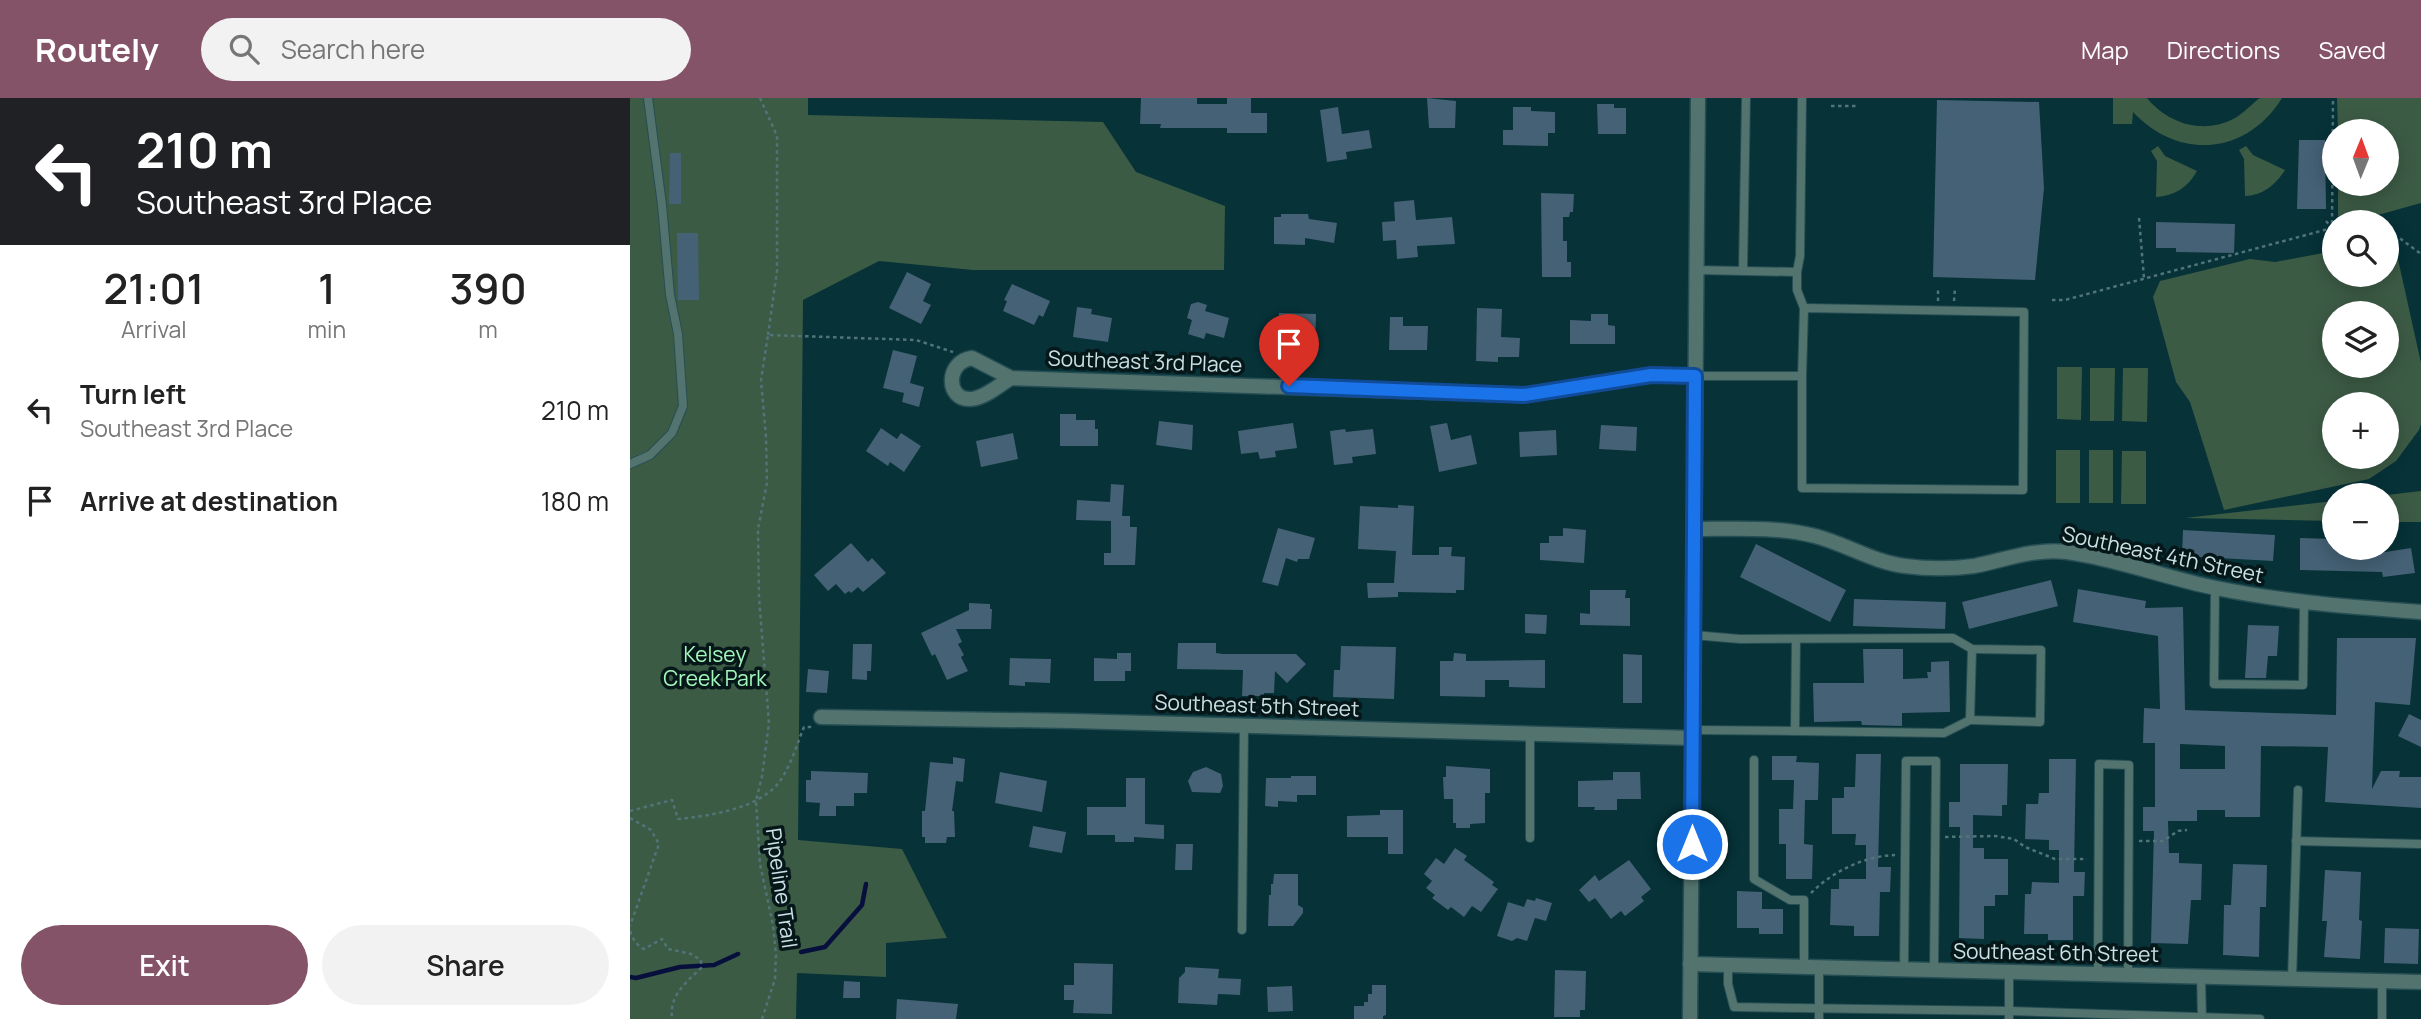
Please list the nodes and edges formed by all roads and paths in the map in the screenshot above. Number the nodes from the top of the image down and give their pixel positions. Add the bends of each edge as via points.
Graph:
1 (648, 98) edge
2 (760, 98) edge
3 (1698, 98) edge
4 (1746, 98) edge
5 (1802, 98) edge
6 (2333, 98) edge
7 (1831, 106) dead end
8 (1856, 106) dead end
9 (2333, 210) edge
10 (2139, 218) dead end
11 (2322, 231) edge
12 (2399, 238) edge
13 (2421, 254) edge
14 (1696, 270) junction
15 (1743, 271) junction
16 (1797, 272) junction
17 (2144, 279) junction
18 (1938, 288) dead end
19 (1955, 288) dead end
20 (2052, 300) dead end
21 (1938, 301) dead end
22 (1954, 301) dead end
23 (1804, 308) junction
24 (768, 335) junction
25 (952, 350) dead end
26 (1695, 376) junction
27 (1802, 376) junction
28 (1011, 377) dead end
29 (630, 464) edge
30 (1694, 529) junction
31 (2216, 588) junction
32 (2304, 603) junction
33 (2421, 612) edge
34 (1693, 635) junction
35 (1796, 639) junction
36 (1972, 649) junction
37 (821, 717) joint
38 (1970, 720) junction
39 (1244, 725) junction
40 (1795, 731) junction
41 (1531, 734) junction
42 (1692, 734) junction
43 (1754, 760) dead end
44 (2298, 790) dead end
45 (755, 801) junction
46 (630, 811) edge
47 (630, 818) edge
48 (2187, 830) dead end
49 (1935, 837) junction
50 (1530, 838) dead end
51 (2129, 841) junction
52 (2296, 841) junction
53 (2421, 844) edge
54 (1905, 855) junction
55 (2098, 860) junction
56 (1804, 900) junction
57 (630, 928) edge
58 (1242, 930) dead end
59 (1690, 964) junction
60 (1728, 965) junction
61 (1811, 967) junction
62 (1903, 969) junction
63 (1934, 970) junction
64 (2009, 972) junction
65 (2098, 974) junction
66 (2128, 974) junction
67 (2201, 976) junction
68 (2292, 979) junction
69 (2382, 981) junction
70 (2421, 982) edge
71 (1819, 1008) junction
72 (2009, 1015) edge
73 (2202, 1018) edge
74 (672, 1019) edge
75 (762, 1019) edge
76 (1690, 1019) edge
77 (1819, 1019) edge
78 (2260, 1019) edge
79 (2382, 1019) edge

1 - 29 lane via 683,407 672,433 650,455
2 - 24 path, Pipeline Trail via 777,136 777,271
3 - 14 street
4 - 15 lane
5 - 16 lane
6 - 9 path
7 - 8 path
10 - 17 path
11 - 17 path
12 - 13 path
14 - 15 lane
14 - 26 street
15 - 16 lane
16 - 23 lane
17 - 20 path
18 - 21 path
19 - 22 path
23 - 27 lane
23 - 27 lane via 2024,312 2023,490 1802,488
24 - 25 path via 916,340
24 - 45 path, Pipeline Trail via 761,380 767,483 758,542 769,723
26 - 27 lane
26 - 28 street, Southeast 3rd Place via 1651,375 1524,395
26 - 30 street
30 - 31 street, Southeast 4th Street via 1795,532 1904,566 1973,566 2026,553 2066,552
30 - 34 street
31 - 32 street, Southeast 4th Street
31 - 32 lane via 2214,684 2303,685
32 - 33 street, Southeast 4th Street
34 - 35 lane
34 - 42 street
35 - 36 lane via 1953,638
35 - 40 lane
36 - 38 lane
36 - 38 lane via 2041,650 2040,722
37 - 39 street, Southeast 5th Street
37 - 45 path via 812,727 804,727 781,780
38 - 40 lane via 1944,733
39 - 41 street, Southeast 5th Street
39 - 58 lane
40 - 42 lane
41 - 42 street, Southeast 5th Street
41 - 50 lane
42 - 59 street
43 - 56 lane via 1754,879 1790,900
44 - 52 lane
45 - 46 path via 678,819 672,800
45 - 75 path, Pipeline Trail via 760,864 776,955 775,979
47 - 57 path via 651,830 659,844
48 - 51 path via 2163,841
49 - 54 lane via 1936,761 1906,761
49 - 55 path via 1995,836 2014,839 2055,859
49 - 63 lane
51 - 55 lane via 2129,765 2099,764
51 - 66 lane
52 - 53 lane
52 - 68 lane
54 - 56 path via 1877,856 1858,863 1822,882
54 - 62 lane
55 - 65 lane
56 - 61 lane
57 - 74 path via 640,947 662,939 668,949 691,954 702,965 672,1002
59 - 60 street, Southeast 6th Street
59 - 76 street
60 - 61 street, Southeast 6th Street
60 - 71 lane via 1734,1007
61 - 62 street, Southeast 6th Street
61 - 71 lane
62 - 63 street, Southeast 6th Street
63 - 64 street, Southeast 6th Street
64 - 65 street, Southeast 6th Street
64 - 72 lane
65 - 66 street, Southeast 6th Street
66 - 67 street, Southeast 6th Street
67 - 68 street, Southeast 6th Street
67 - 73 lane
68 - 69 street, Southeast 6th Street
69 - 70 street, Southeast 6th Street
69 - 79 lane
71 - 72 lane
71 - 77 lane
72 - 73 lane
73 - 78 lane

